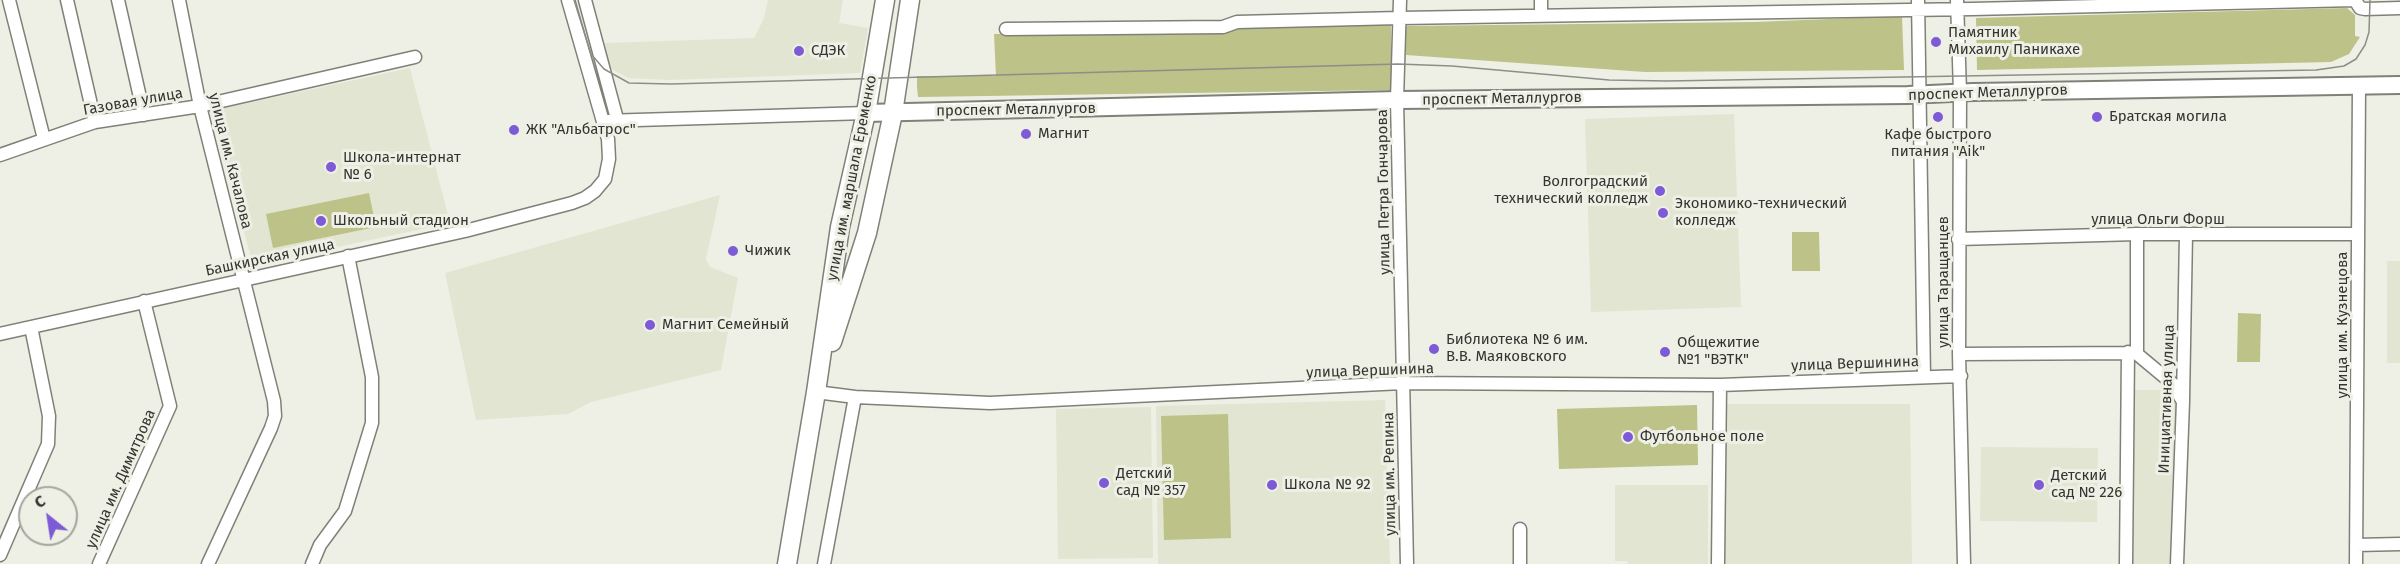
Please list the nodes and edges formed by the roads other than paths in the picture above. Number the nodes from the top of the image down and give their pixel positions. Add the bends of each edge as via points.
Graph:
1 (9, 0) edge
2 (67, 0) edge
3 (118, 0) edge
4 (179, 0) edge
5 (567, 0) edge
6 (585, 0) edge
7 (885, 0) edge
8 (910, 0) edge
9 (1400, 0) edge
10 (1540, 0) edge
11 (2355, 0) edge
12 (1918, 5) edge
13 (1957, 5) edge
14 (1723, 6) edge
15 (1783, 6) edge
16 (2400, 8) edge
17 (1541, 15) junction
18 (1399, 18) junction
19 (1006, 29) dead end
20 (415, 57) dead end
21 (2400, 85) edge
22 (2359, 86) junction
23 (1960, 93) junction
24 (1920, 95) junction
25 (1397, 100) junction
26 (200, 106) junction
27 (866, 113) junction
28 (893, 113) junction
29 (144, 114) junction
30 (611, 120) junction
31 (95, 122) junction
32 (44, 140) junction
33 (0, 155) edge
34 (840, 227) junction
35 (867, 233) junction
36 (2137, 234) junction
37 (2186, 234) junction
38 (2358, 234) junction
39 (1958, 239) junction
40 (348, 256) junction
41 (244, 279) junction
42 (144, 301) junction
43 (31, 327) junction
44 (0, 334) edge
45 (2133, 353) junction
46 (1959, 354) junction
47 (1924, 376) junction
48 (1961, 376) junction
49 (1402, 383) junction
50 (1720, 385) junction
51 (816, 392) junction
52 (855, 397) junction
53 (2183, 401) junction
54 (1520, 529) dead end
55 (2400, 544) edge
56 (2356, 545) junction
57 (0, 555) edge
58 (1718, 563) edge
59 (99, 564) edge
60 (208, 564) edge
61 (312, 564) edge
62 (787, 564) edge
63 (824, 564) edge
64 (1407, 564) edge
65 (1520, 564) edge
66 (1964, 564) edge
67 (2126, 564) edge
68 (2177, 564) edge
69 (2356, 564) edge

1 - 32 street
2 - 31 street
3 - 29 street
4 - 26 street, улица им. Качалова
5 - 30 street, Башкирская улица
6 - 30 street
7 - 27 highway, улица им. маршала Еременко
8 - 28 highway, улица им. маршала Еременко
9 - 18 street, улица Петра Гончарова
10 - 17 street
11 - 13 street
11 - 16 street via 2364,9
12 - 13 street
12 - 15 street
12 - 24 street, улица Таращанцев
13 - 23 street, улица Таращанцев
14 - 15 street
14 - 17 street
17 - 18 street
18 - 19 street via 1237,22 1223,27
18 - 25 street, улица Петра Гончарова
20 - 26 street, Газовая улица
21 - 22 main road, проспект Металлургов
22 - 23 main road, проспект Металлургов
22 - 38 street, улица им. Кузнецова
23 - 24 main road, проспект Металлургов
23 - 39 street, улица Таращанцев
24 - 25 main road, проспект Металлургов
24 - 47 street, улица Таращанцев
25 - 28 main road, проспект Металлургов
25 - 49 street, улица Петра Гончарова
26 - 29 street, Газовая улица
26 - 41 street, улица им. Качалова
27 - 28 main road, проспект Металлургов
27 - 30 street, проспект Металлургов
27 - 34 highway, улица им. маршала Еременко
28 - 35 highway, улица им. маршала Еременко
29 - 31 street, Газовая улица
30 - 40 street, Башкирская улица via 605,178 585,198 465,231
31 - 32 street, Газовая улица
32 - 33 street, Газовая улица
34 - 35 highway via 847,233
34 - 51 highway, улица им. маршала Еременко
35 - 51 highway, улица им. маршала Еременко
36 - 37 street, улица Ольги Форш
36 - 39 street, улица Ольги Форш
36 - 45 street
37 - 38 street, улица Ольги Форш
37 - 53 street, Инициативная улица
38 - 56 street, улица им. Кузнецова
39 - 46 street, улица Таращанцев
40 - 41 street, Башкирская улица
40 - 61 street via 372,377 372,423 345,511 320,545
41 - 42 street, Башкирская улица
41 - 60 street, улица им. Качалова via 274,401 274,416
42 - 43 street, Башкирская улица
42 - 59 street, улица им. Димитрова via 170,406
43 - 44 street, Башкирская улица
43 - 57 street via 49,416 48,444
45 - 46 street
45 - 53 street via 2173,384
45 - 67 street
46 - 48 street, улица Таращанцев
47 - 48 street, улица Вершинина
47 - 50 street, улица Вершинина
48 - 66 street, улица Таращанцев
49 - 50 street, улица Вершинина
49 - 52 street, улица Вершинина via 990,403
49 - 64 street, улица им. Репина
50 - 58 street
51 - 52 street, улица Вершинина
51 - 62 highway, улица им. маршала Еременко
52 - 63 street
53 - 68 street, Инициативная улица
54 - 65 street
55 - 56 street
56 - 69 street, улица им. Кузнецова

